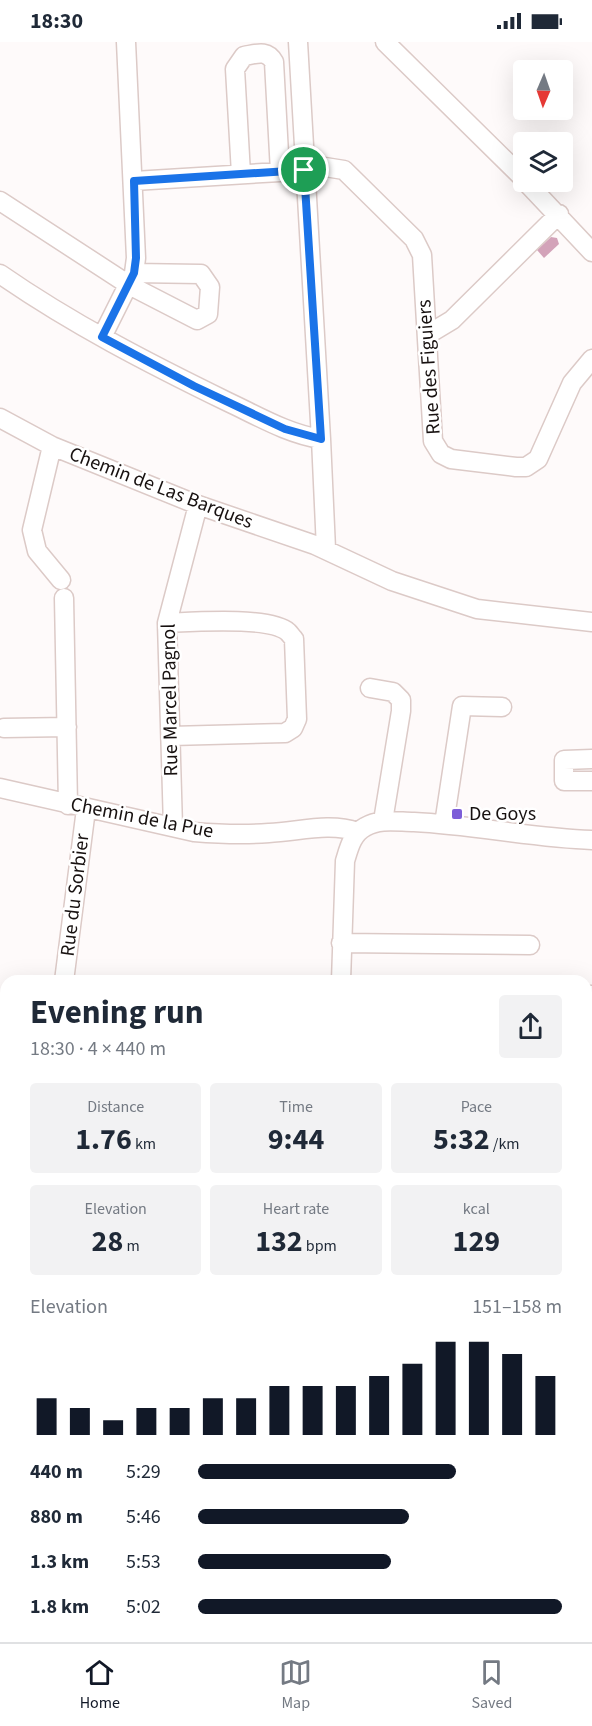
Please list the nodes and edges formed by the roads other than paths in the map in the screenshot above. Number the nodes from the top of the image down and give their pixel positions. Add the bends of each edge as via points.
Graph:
1 (126, 42) edge
2 (298, 42) edge
3 (385, 42) edge
4 (513, 168) edge
5 (304, 170) junction
6 (280, 172) junction
7 (241, 174) junction
8 (134, 181) junction
9 (537, 192) edge
10 (0, 201) edge
11 (559, 214) junction
12 (592, 252) edge
13 (0, 274) edge
14 (131, 279) junction
15 (427, 335) junction
16 (102, 337) junction
17 (592, 359) edge
18 (0, 418) edge
19 (321, 439) junction
20 (52, 446) junction
21 (198, 505) junction
22 (326, 549) junction
23 (592, 622) edge
24 (166, 623) junction
25 (370, 688) dead end
26 (502, 707) dead end
27 (67, 727) junction
28 (4, 728) dead end
29 (171, 736) junction
30 (592, 759) edge
31 (592, 781) edge
32 (0, 788) edge
33 (77, 807) junction
34 (383, 821) junction
35 (444, 824) junction
36 (173, 827) junction
37 (357, 832) junction
38 (592, 840) edge
39 (341, 943) junction
40 (530, 945) dead end
41 (64, 975) edge
42 (341, 975) edge

1 - 8 street
2 - 5 street
3 - 4 street
5 - 6 street, Rue des Figuiers
5 - 15 street, Rue des Figuiers via 344,170 414,239 422,255
5 - 19 street
6 - 7 street, Rue des Figuiers
6 - 7 street via 274,62 262,52 244,56 235,69
7 - 8 street, Rue des Figuiers
8 - 14 street via 136,258
9 - 11 street
10 - 14 street
11 - 12 street
11 - 15 street via 452,320
13 - 16 street
14 - 16 street
15 - 17 street, Rue des Figuiers via 433,441 441,454 451,459 516,467 538,459 572,383
16 - 19 street via 285,429
18 - 20 street, Chemin de Las Barques
19 - 22 street
20 - 21 street, Chemin de Las Barques
20 - 27 street, Rue du Sorbier via 32,530 37,551 62,589
21 - 22 street, Chemin de Las Barques
21 - 24 street, Rue Marcel Pagnol
22 - 23 street, Chemin de Las Barques via 392,581 477,609
24 - 29 street, Rue Marcel Pagnol
24 - 29 street via 252,622 281,628 294,639 297,719 293,728 285,733
25 - 34 street via 393,692 401,700
26 - 35 street via 462,706
27 - 28 street
27 - 33 street, Rue du Sorbier
29 - 36 street, Rue Marcel Pagnol
30 - 31 street via 564,760 564,781
32 - 33 street, Chemin de la Pue
33 - 36 street, Chemin de la Pue
33 - 41 street, Rue du Sorbier
34 - 35 street
34 - 37 street
35 - 38 street
36 - 37 street, Chemin de la Pue via 221,834 340,827
37 - 39 street via 345,861
39 - 40 street
39 - 42 street

